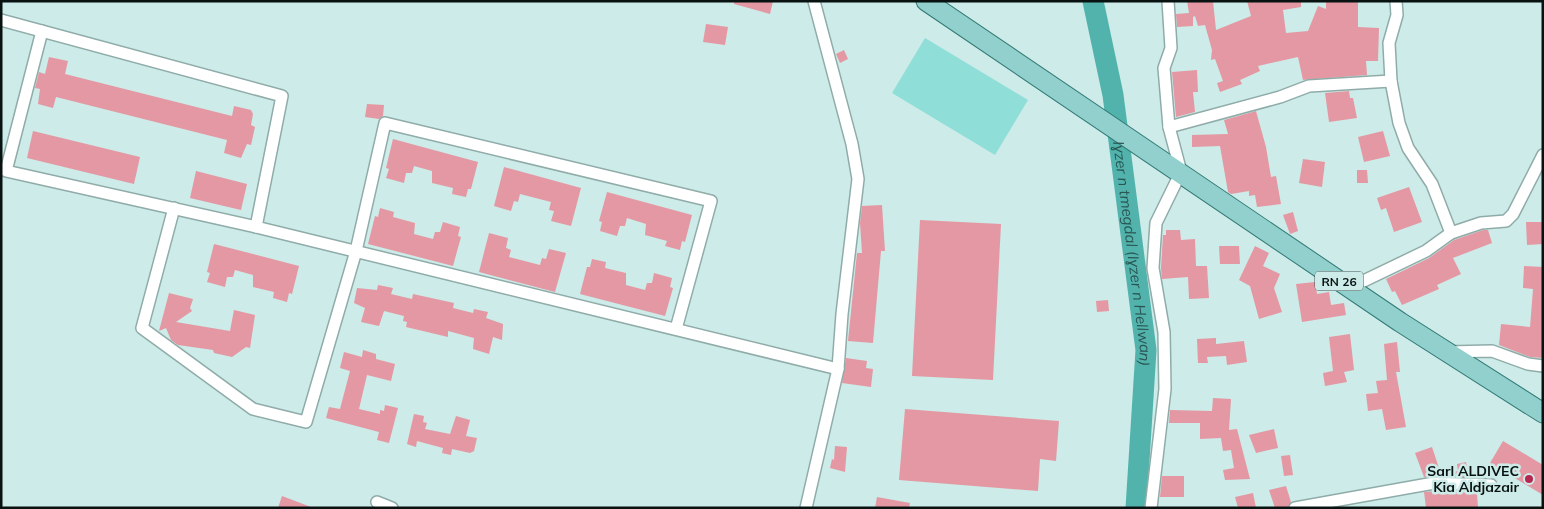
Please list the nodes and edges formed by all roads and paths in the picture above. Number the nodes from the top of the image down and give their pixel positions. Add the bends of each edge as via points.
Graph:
1 (814, 1) edge
2 (926, 1) edge
3 (1168, 1) edge
4 (1396, 1) edge
5 (1, 20) edge
6 (42, 31) junction
7 (1391, 81) junction
8 (1169, 127) junction
9 (1543, 155) edge
10 (1181, 172) junction
11 (174, 208) junction
12 (256, 227) junction
13 (1451, 233) junction
14 (356, 251) junction
15 (1349, 288) junction
16 (676, 329) junction
17 (1447, 352) junction
18 (1543, 366) edge
19 (838, 369) junction
20 (1543, 413) edge
21 (1491, 486) dead end
22 (377, 502) dead end
23 (392, 508) edge
24 (806, 508) edge
25 (1151, 508) edge
26 (1295, 508) edge

1 - 19 street via 852,144 858,179
2 - 10 main road, RN 26
3 - 8 street via 1171,48 1164,68
4 - 7 street via 1397,15 1389,43
5 - 6 street
6 - 11 street via 6,171
6 - 12 street via 282,96
7 - 8 street via 1308,86 1280,97
7 - 13 street via 1399,123 1408,148 1432,184
8 - 10 street
9 - 13 street via 1513,214 1506,221 1481,223
10 - 15 main road, RN 26
10 - 25 street via 1156,223 1153,268 1164,332 1165,390
11 - 12 street
11 - 14 street via 142,328 253,409 306,422
12 - 14 street
13 - 15 street via 1426,251
14 - 16 street
14 - 16 street via 385,123 702,198 711,201
15 - 17 main road, RN 26
16 - 19 street
17 - 18 street via 1492,351
17 - 20 main road, RN 26
19 - 24 street
21 - 26 street via 1434,483
22 - 23 street

